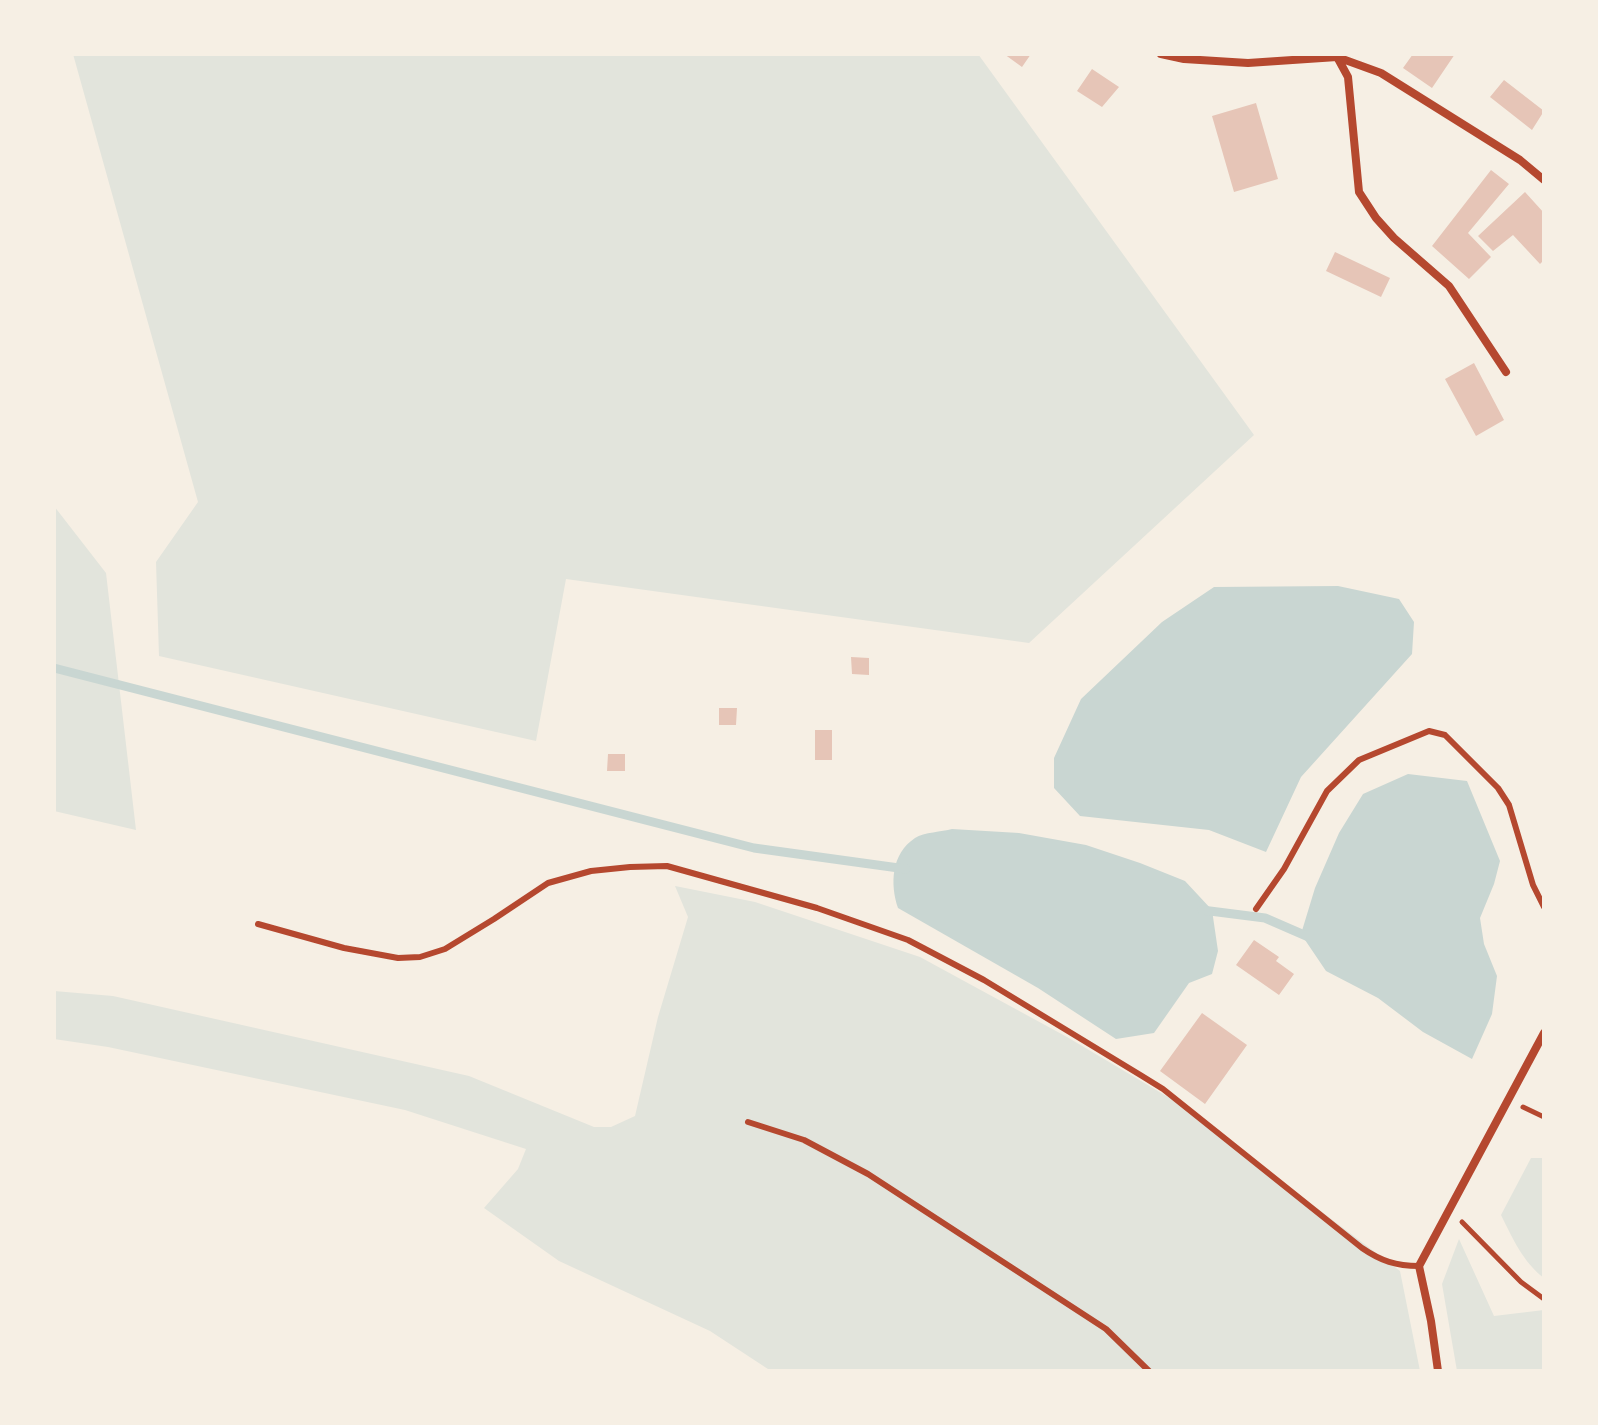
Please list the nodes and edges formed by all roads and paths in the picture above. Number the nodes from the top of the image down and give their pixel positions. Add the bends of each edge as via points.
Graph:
1 (1161, 54) edge
2 (1337, 55) edge
3 (1544, 180) edge
4 (1506, 372) dead end
5 (1544, 907) edge
6 (1256, 909) dead end
7 (258, 924) dead end
8 (1544, 1033) edge
9 (748, 1122) dead end
10 (1452, 1204) junction
11 (1419, 1266) junction
12 (1544, 1299) edge
13 (1149, 1371) edge
14 (1438, 1371) edge

1 - 2 street via 1248,63
2 - 3 street via 1381,73
2 - 4 street via 1348,77 1359,192 1394,238 1449,286
5 - 6 lane via 1509,805 1498,788 1445,735 1429,731 1359,760 1327,791
7 - 11 lane via 344,948 420,957 445,949 548,883 630,867 667,866 817,908 908,940 984,980 1163,1089 1380,1260
8 - 10 street
9 - 13 lane via 804,1140 868,1174 1106,1329
10 - 11 street
10 - 12 path via 1464,1226
11 - 14 street

